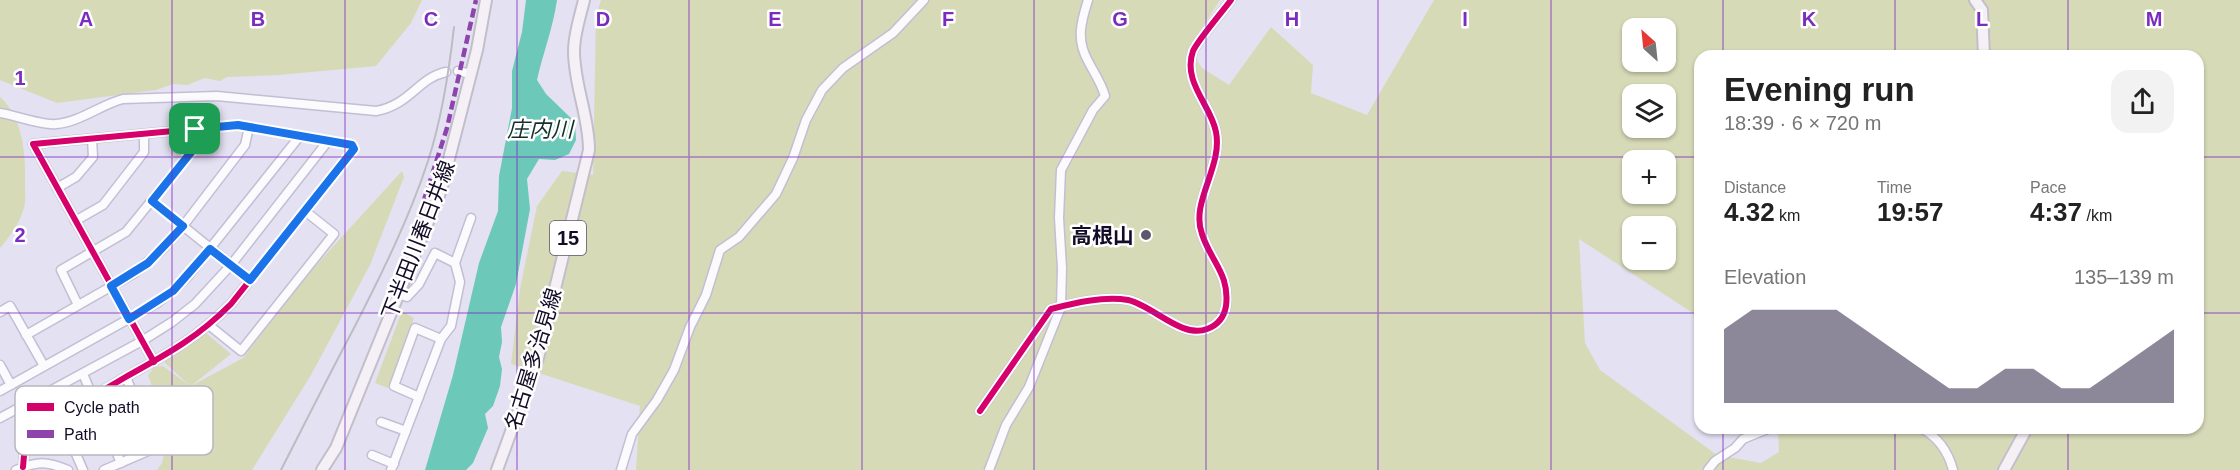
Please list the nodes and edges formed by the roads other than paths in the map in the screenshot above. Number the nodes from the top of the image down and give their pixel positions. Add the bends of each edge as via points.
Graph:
1 (486, 0) edge
2 (584, 0) edge
3 (924, 0) edge
4 (1088, 0) edge
5 (1232, 0) edge
6 (1976, 0) edge
7 (1984, 50) edge
8 (458, 71) dead end
9 (446, 72) dead end
10 (471, 74) junction
11 (0, 113) edge
12 (249, 127) junction
13 (195, 129) junction
14 (144, 134) junction
15 (299, 136) junction
16 (92, 139) junction
17 (328, 141) junction
18 (57, 188) junction
19 (152, 201) junction
20 (305, 211) junction
21 (471, 218) dead end
22 (75, 221) junction
23 (183, 226) junction
24 (210, 249) junction
25 (93, 253) junction
26 (455, 264) junction
27 (231, 265) junction
28 (250, 280) junction
29 (111, 286) junction
30 (398, 294) junction
31 (78, 305) junction
32 (1061, 307) junction
33 (0, 312) edge
34 (129, 319) junction
35 (210, 326) junction
36 (26, 335) junction
37 (441, 339) junction
38 (142, 341) junction
39 (154, 362) junction
40 (0, 365) edge
41 (44, 366) junction
42 (83, 374) junction
43 (126, 377) junction
44 (11, 384) junction
45 (60, 386) edge
46 (88, 386) edge
47 (110, 386) edge
48 (130, 386) edge
49 (0, 391) edge
50 (419, 397) junction
51 (15, 410) edge
52 (980, 411) dead end
53 (0, 418) edge
54 (381, 422) dead end
55 (406, 431) junction
56 (1755, 434) edge
57 (1931, 434) edge
58 (2024, 434) edge
59 (76, 455) edge
60 (118, 455) edge
61 (139, 455) edge
62 (372, 455) dead end
63 (121, 463) junction
64 (392, 467) edge
65 (20, 469) edge
66 (69, 470) edge
67 (83, 470) edge
68 (104, 470) edge
69 (322, 470) edge
70 (497, 470) edge
71 (621, 470) edge
72 (989, 470) edge
73 (1708, 470) edge
74 (1953, 470) edge
75 (2004, 470) edge

1 - 10 main road, 下半田川春日井線
2 - 70 main road, 名古屋多治見線 / 15 via 574,52 589,150 538,358
3 - 71 street via 893,33 843,68 822,90 776,194 739,237 720,250 706,295 674,370 632,434
4 - 32 street via 1080,44 1105,96 1093,110 1061,170
5 - 32 street via 1194,51 1191,72 1216,131 1215,164 1199,215 1202,234 1224,277 1224,315 1217,324 1196,332 1127,300 1104,299
6 - 7 main road via 1982,10
8 - 10 street
9 - 11 street via 434,75 390,109 376,111 218,96 123,99 55,125
10 - 30 main road, 下半田川春日井線 via 441,190
12 - 13 street
12 - 15 street
12 - 23 street via 245,145
13 - 14 street
13 - 19 street via 196,146
14 - 16 street
14 - 22 street via 144,152 103,205
15 - 17 street
15 - 24 street
16 - 18 street via 93,157 76,177
16 - 18 street via 33,144
17 - 20 street via 352,145 354,149
17 - 27 street
18 - 22 street
19 - 23 street
19 - 25 street via 126,232
20 - 28 street
20 - 35 street via 334,234 241,351
21 - 26 street
22 - 25 street
23 - 24 street
23 - 29 street via 148,263
24 - 27 street
24 - 34 street via 173,291
25 - 29 street
25 - 31 street via 61,270
26 - 30 street via 435,253 419,284 407,297
26 - 37 street via 460,282 451,326
27 - 28 street
27 - 38 street via 195,304
28 - 35 street
29 - 31 street
29 - 34 street
30 - 69 main road, 下半田川春日井線 via 342,433
31 - 36 street
32 - 52 street via 1051,309
32 - 72 street via 1029,387 1006,425
33 - 36 street via 10,306
34 - 38 street
34 - 41 street
35 - 39 street
36 - 41 street
37 - 50 street
37 - 50 street via 415,328 394,386
38 - 39 street
38 - 42 street
39 - 43 street
40 - 44 street
41 - 44 street
42 - 45 street
42 - 46 street
43 - 47 street
43 - 48 street
44 - 49 street
50 - 55 street
51 - 53 street
54 - 55 street
55 - 64 street
56 - 73 street via 1743,439
57 - 74 street via 1941,443
58 - 75 main road
59 - 67 street
60 - 63 street
61 - 63 street
62 - 64 street
63 - 68 street
65 - 66 street via 45,462

